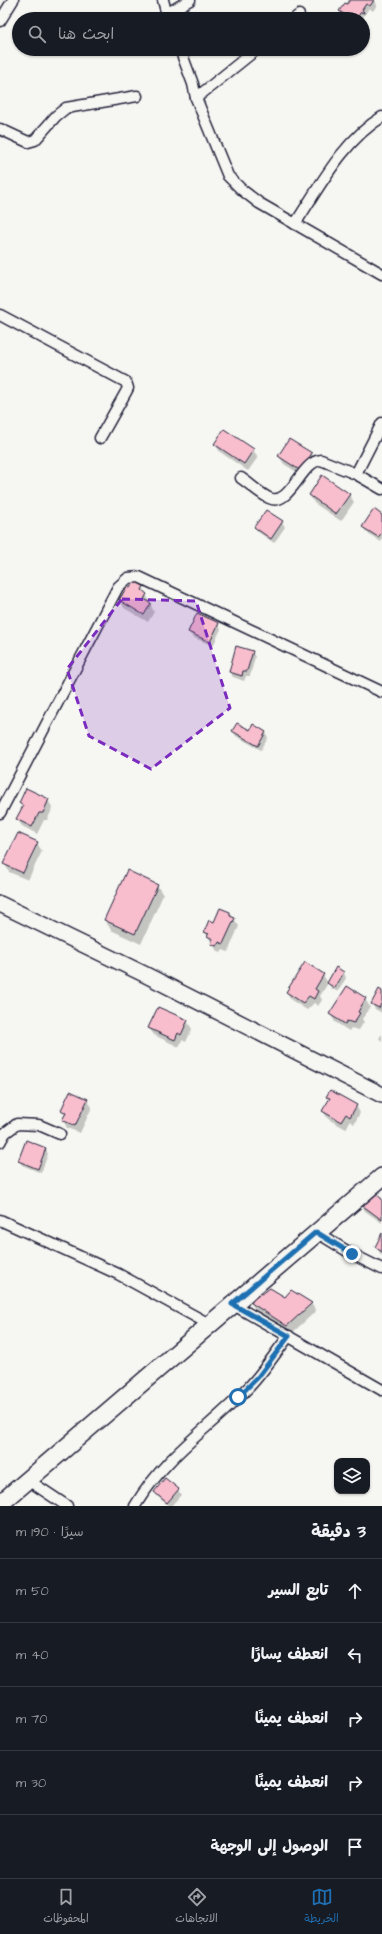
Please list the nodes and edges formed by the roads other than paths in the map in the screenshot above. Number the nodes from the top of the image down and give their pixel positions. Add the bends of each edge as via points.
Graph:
1 (13, 0) edge
2 (162, 0) edge
3 (190, 0) edge
4 (166, 12) edge
5 (173, 12) edge
6 (0, 21) edge
7 (183, 56) edge
8 (248, 56) edge
9 (137, 96) dead end
10 (196, 98) junction
11 (382, 117) edge
12 (0, 129) edge
13 (295, 224) junction
14 (382, 274) edge
15 (0, 315) edge
16 (382, 423) edge
17 (100, 438) dead end
18 (356, 474) junction
19 (241, 478) dead end
20 (382, 489) edge
21 (382, 692) edge
22 (0, 813) edge
23 (0, 904) edge
24 (382, 1095) edge
25 (60, 1134) dead end
26 (0, 1142) edge
27 (382, 1177) edge
28 (0, 1220) edge
29 (316, 1232) junction
30 (382, 1269) edge
31 (232, 1304) junction
32 (209, 1324) junction
33 (289, 1336) junction
34 (382, 1390) edge
35 (28, 1480) junction
36 (0, 1504) edge
37 (67, 1506) edge
38 (135, 1506) edge

1 - 6 street
2 - 4 street
3 - 5 street
7 - 10 street
8 - 10 street
9 - 12 street via 66,108 35,140 28,142
10 - 13 street via 228,176 259,203
11 - 13 street via 365,128 341,155
13 - 14 street
15 - 17 street via 126,382 128,388
16 - 18 street
18 - 19 street via 315,460 288,492 280,498 270,499
18 - 20 street
21 - 22 street via 139,577 128,578 118,587 103,613
23 - 24 street
25 - 26 street via 39,1125 18,1124 5,1133
27 - 29 main road
28 - 32 street via 118,1274
29 - 30 street
29 - 31 main road
31 - 32 main road
31 - 33 street
32 - 35 main road
33 - 34 street
33 - 38 street via 248,1388 185,1444
35 - 36 main road
35 - 37 street

